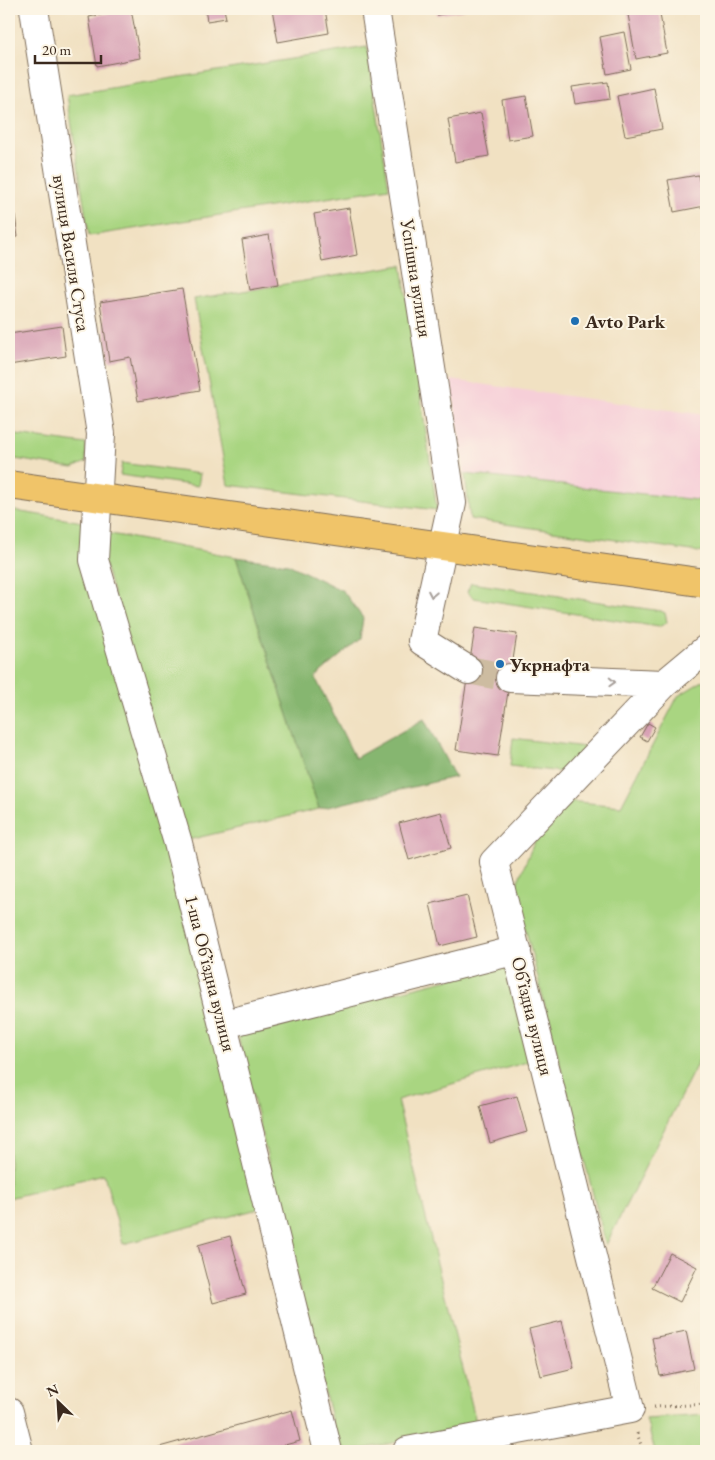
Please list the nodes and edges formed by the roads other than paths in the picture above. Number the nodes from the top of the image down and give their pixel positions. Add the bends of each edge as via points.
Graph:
1 (34, 9) edge
2 (375, 9) edge
3 (9, 485) edge
4 (99, 498) junction
5 (441, 546) junction
6 (706, 583) edge
7 (706, 649) edge
8 (468, 670) tunnel mouth
9 (510, 678) tunnel mouth
10 (664, 684) junction
11 (517, 950) junction
12 (224, 1024) junction
13 (9, 1412) edge
14 (20, 1451) edge
15 (328, 1451) edge
16 (407, 1451) edge

1 - 4 street, вулиця Василя Стуса via 101,434
2 - 5 street, Успішна вулиця via 452,504
3 - 4 main road
4 - 5 main road
4 - 12 street, 1-ша Обʼїздна вулиця via 94,560 178,843
5 - 6 main road
5 -> 8 street, Успішна вулиця via 422,640
7 - 10 street
9 -> 10 street
10 - 11 street, Обʼїздна вулиця via 494,862
11 - 12 street
11 - 16 street, Обʼїздна вулиця via 630,1408
12 - 15 street, 1-ша Обʼїздна вулиця
13 - 14 street

